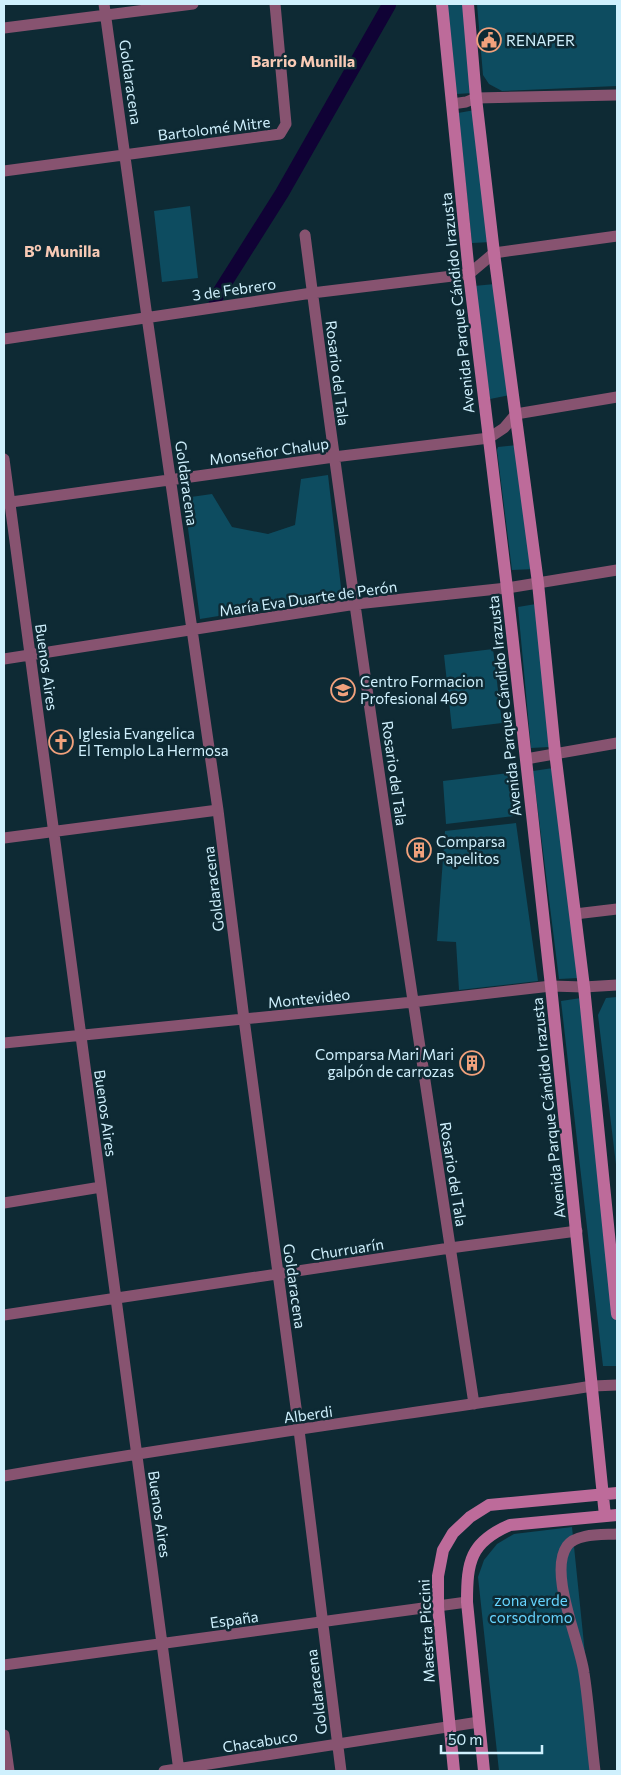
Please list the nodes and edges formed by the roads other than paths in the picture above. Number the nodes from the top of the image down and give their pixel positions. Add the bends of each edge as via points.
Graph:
1 (193, 4) edge
2 (275, 4) edge
3 (442, 4) edge
4 (468, 4) edge
5 (105, 9) edge
6 (4, 28) edge
7 (617, 95) edge
8 (476, 98) junction
9 (452, 104) junction
10 (126, 154) junction
11 (4, 170) edge
12 (305, 235) dead end
13 (617, 236) edge
14 (494, 254) junction
15 (469, 274) junction
16 (312, 293) junction
17 (147, 317) junction
18 (4, 339) edge
19 (617, 397) edge
20 (516, 414) junction
21 (489, 438) junction
22 (334, 457) junction
23 (4, 459) edge
24 (172, 480) junction
25 (7, 503) edge
26 (617, 570) edge
27 (538, 583) junction
28 (507, 588) junction
29 (356, 604) junction
30 (193, 630) junction
31 (30, 655) junction
32 (4, 659) edge
33 (617, 743) edge
34 (555, 752) junction
35 (526, 758) junction
36 (218, 810) junction
37 (54, 831) junction
38 (4, 838) edge
39 (617, 909) edge
40 (575, 914) junction
41 (617, 985) edge
42 (551, 986) junction
43 (584, 987) junction
44 (413, 1002) junction
45 (244, 1019) junction
46 (80, 1036) junction
47 (4, 1043) edge
48 (101, 1188) junction
49 (4, 1203) edge
50 (577, 1231) junction
51 (450, 1248) junction
52 (278, 1275) junction
53 (116, 1299) junction
54 (617, 1314) edge
55 (4, 1315) edge
56 (617, 1384) edge
57 (593, 1386) junction
58 (474, 1404) junction
59 (299, 1430) junction
60 (137, 1453) junction
61 (4, 1476) edge
62 (617, 1493) edge
63 (604, 1494) junction
64 (611, 1516) edge
65 (617, 1534) edge
66 (468, 1602) junction
67 (438, 1607) junction
68 (323, 1622) junction
69 (162, 1644) junction
70 (4, 1665) edge
71 (479, 1722) junction
72 (449, 1726) junction
73 (4, 1735) edge
74 (337, 1744) junction
75 (179, 1770) edge
76 (9, 1771) edge
77 (164, 1771) edge
78 (341, 1771) edge
79 (454, 1771) edge
80 (484, 1771) edge
81 (595, 1771) edge

1 - 5 street
2 - 10 street, Bartolomé Mitre via 286,124 280,134
3 - 9 main road, Avenida Parque Cándido Irazusta
4 - 8 main road
5 - 6 street
5 - 10 street, Goldaracena
7 - 8 street
8 - 9 street
8 - 14 main road
9 - 15 main road, Avenida Parque Cándido Irazusta
10 - 11 street, Bartolomé Mitre
10 - 17 street, Goldaracena
12 - 16 street, Rosario del Tala
13 - 14 street
14 - 15 street
14 - 20 main road
15 - 16 street, 3 de Febrero
15 - 21 main road, Avenida Parque Cándido Irazusta
16 - 17 street, 3 de Febrero
16 - 22 street, Rosario del Tala
17 - 18 street, 3 de Febrero
17 - 24 street, Goldaracena
19 - 20 street
20 - 21 street
20 - 27 main road
21 - 22 street, Monseñor Chalup
21 - 28 main road, Avenida Parque Cándido Irazusta
22 - 24 street, Monseñor Chalup
22 - 29 street, Rosario del Tala
23 - 25 street, Buenos Aires
24 - 25 street, Monseñor Chalup
24 - 30 street, Goldaracena
25 - 31 street, Buenos Aires
26 - 27 street, María Eva Duarte de Perón
27 - 28 street, María Eva Duarte de Perón
27 - 34 main road
28 - 29 street, María Eva Duarte de Perón
28 - 35 main road, Avenida Parque Cándido Irazusta
29 - 30 street, María Eva Duarte de Perón
29 - 44 street, Rosario del Tala
30 - 31 street, María Eva Duarte de Perón
30 - 36 street, Goldaracena
31 - 32 street, María Eva Duarte de Perón
31 - 37 street, Buenos Aires
33 - 34 street
34 - 35 street
34 - 40 main road
35 - 42 main road, Avenida Parque Cándido Irazusta
36 - 37 street
36 - 45 street, Goldaracena
37 - 38 street
37 - 46 street, Buenos Aires
39 - 40 street
40 - 43 main road
41 - 43 street, Montevideo
42 - 43 street, Montevideo
42 - 44 street, Montevideo
42 - 50 main road, Avenida Parque Cándido Irazusta
43 - 54 main road
44 - 45 street, Montevideo
44 - 51 street, Rosario del Tala
45 - 46 street, Montevideo
45 - 52 street, Goldaracena
46 - 47 street, Montevideo
46 - 48 street, Buenos Aires
48 - 49 street
48 - 53 street, Buenos Aires
50 - 51 street, Churruarín
50 - 57 main road, Avenida Parque Cándido Irazusta
51 - 52 street, Churruarín
51 - 58 street, Rosario del Tala
52 - 53 street, Churruarín
52 - 59 street, Goldaracena
53 - 55 street, Churruarín
53 - 60 street, Buenos Aires
56 - 57 street, Alberdi
57 - 58 street, Alberdi
57 - 63 main road, Avenida Parque Cándido Irazusta
58 - 59 street, Alberdi
59 - 60 street, Alberdi
59 - 68 street, Goldaracena
60 - 61 street, Alberdi
60 - 69 street, Buenos Aires
62 - 63 main road, Maestra Piccini
63 - 64 main road, Avenida Parque Cándido Irazusta
63 - 67 main road, Maestra Piccini via 489,1506 470,1517 453,1533 443,1550 438,1576
64 - 66 main road via 510,1525 495,1532 474,1552 467,1574
65 - 81 street via 572,1541 562,1562 564,1596 584,1671
66 - 67 street, España
66 - 71 main road
67 - 68 street, España
67 - 72 main road, Maestra Piccini
68 - 69 street, España
68 - 74 street, Goldaracena
69 - 70 street, España
69 - 75 street, Buenos Aires
71 - 72 street, Chacabuco
71 - 80 main road
72 - 74 street, Chacabuco
72 - 79 main road, Maestra Piccini
73 - 76 street
74 - 75 street, Chacabuco
74 - 78 street, Goldaracena
75 - 77 street, Chacabuco

